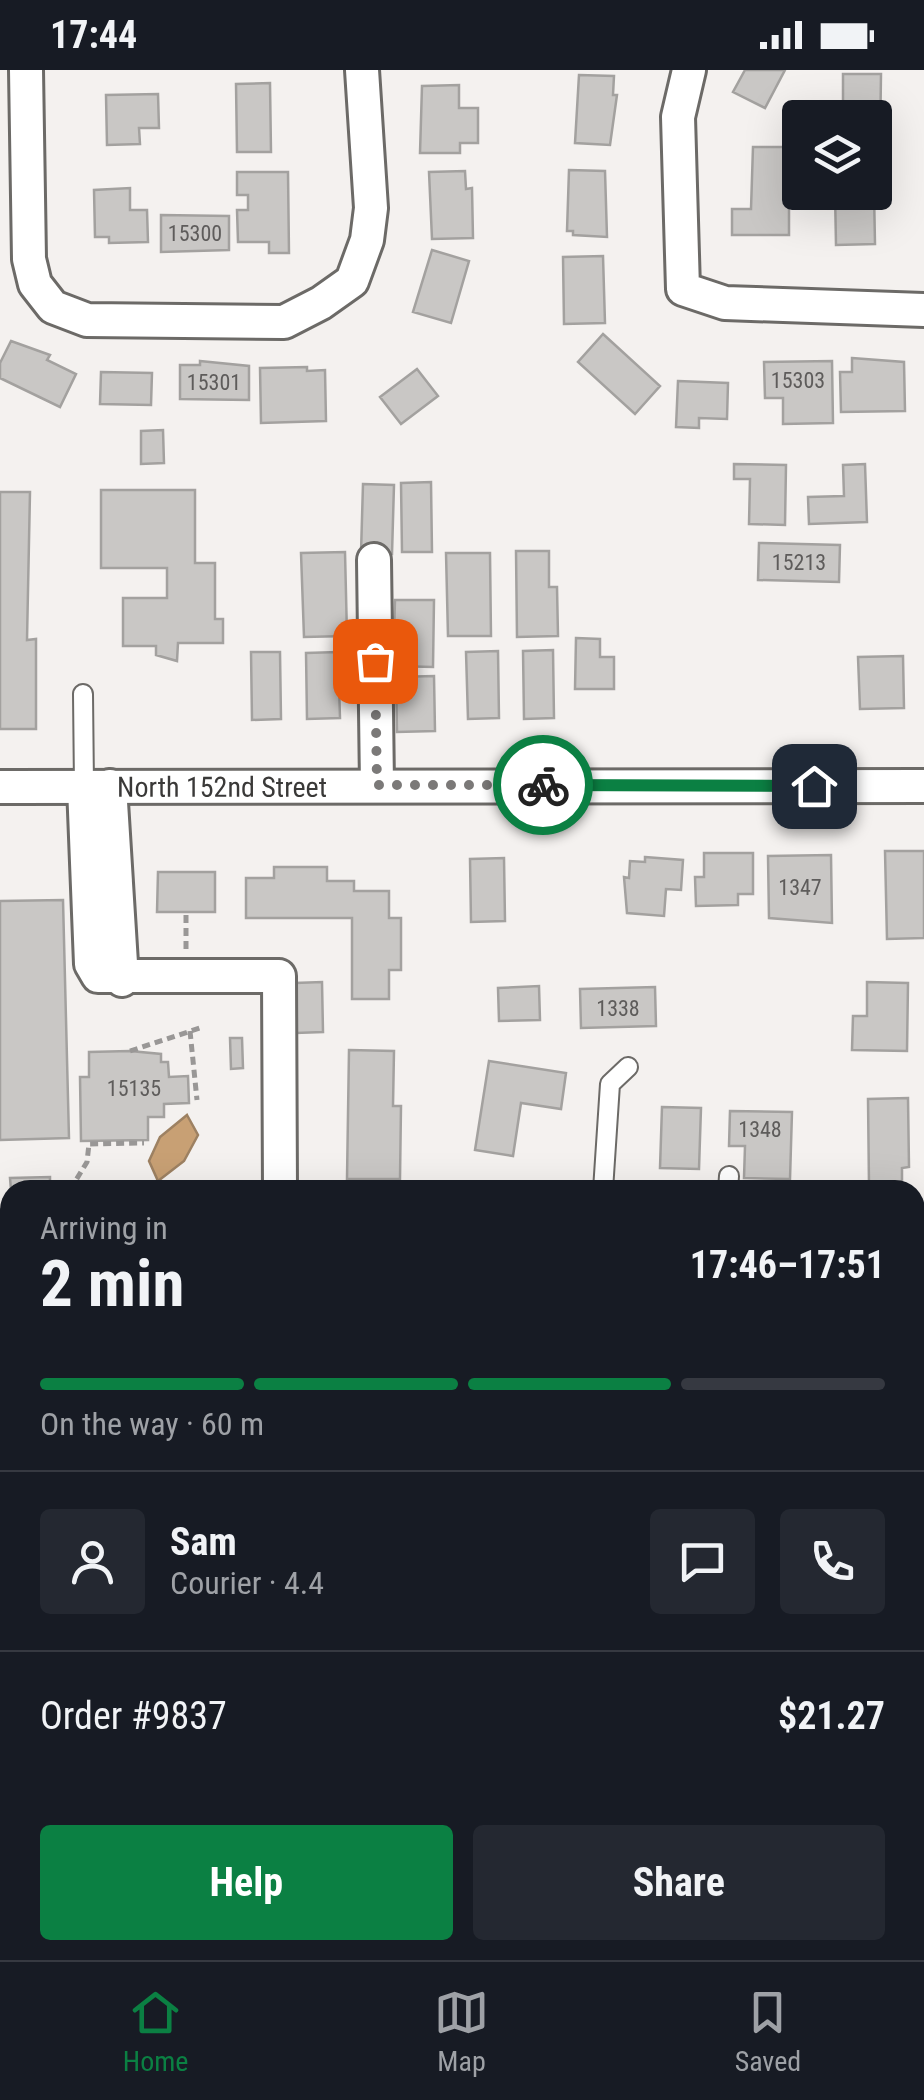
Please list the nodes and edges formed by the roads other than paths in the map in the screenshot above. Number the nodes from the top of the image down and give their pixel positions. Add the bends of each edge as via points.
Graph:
1 (26, 70) edge
2 (362, 70) edge
3 (689, 70) edge
4 (924, 310) edge
5 (374, 560) dead end
6 (83, 694) dead end
7 (377, 785) junction
8 (97, 786) junction
9 (924, 786) edge
10 (0, 788) edge
11 (628, 1067) dead end
12 (280, 1180) edge
13 (603, 1180) edge

1 - 2 street via 29,259 52,307 87,320 284,322 352,281 367,240
3 - 4 street via 678,117 683,290 725,304
5 - 7 street
6 - 8 lane
7 - 8 street, North 152nd Street
7 - 9 street, North 152nd Street
8 - 10 street, North 152nd Street
8 - 12 street via 122,980 280,976
11 - 13 lane via 610,1084

